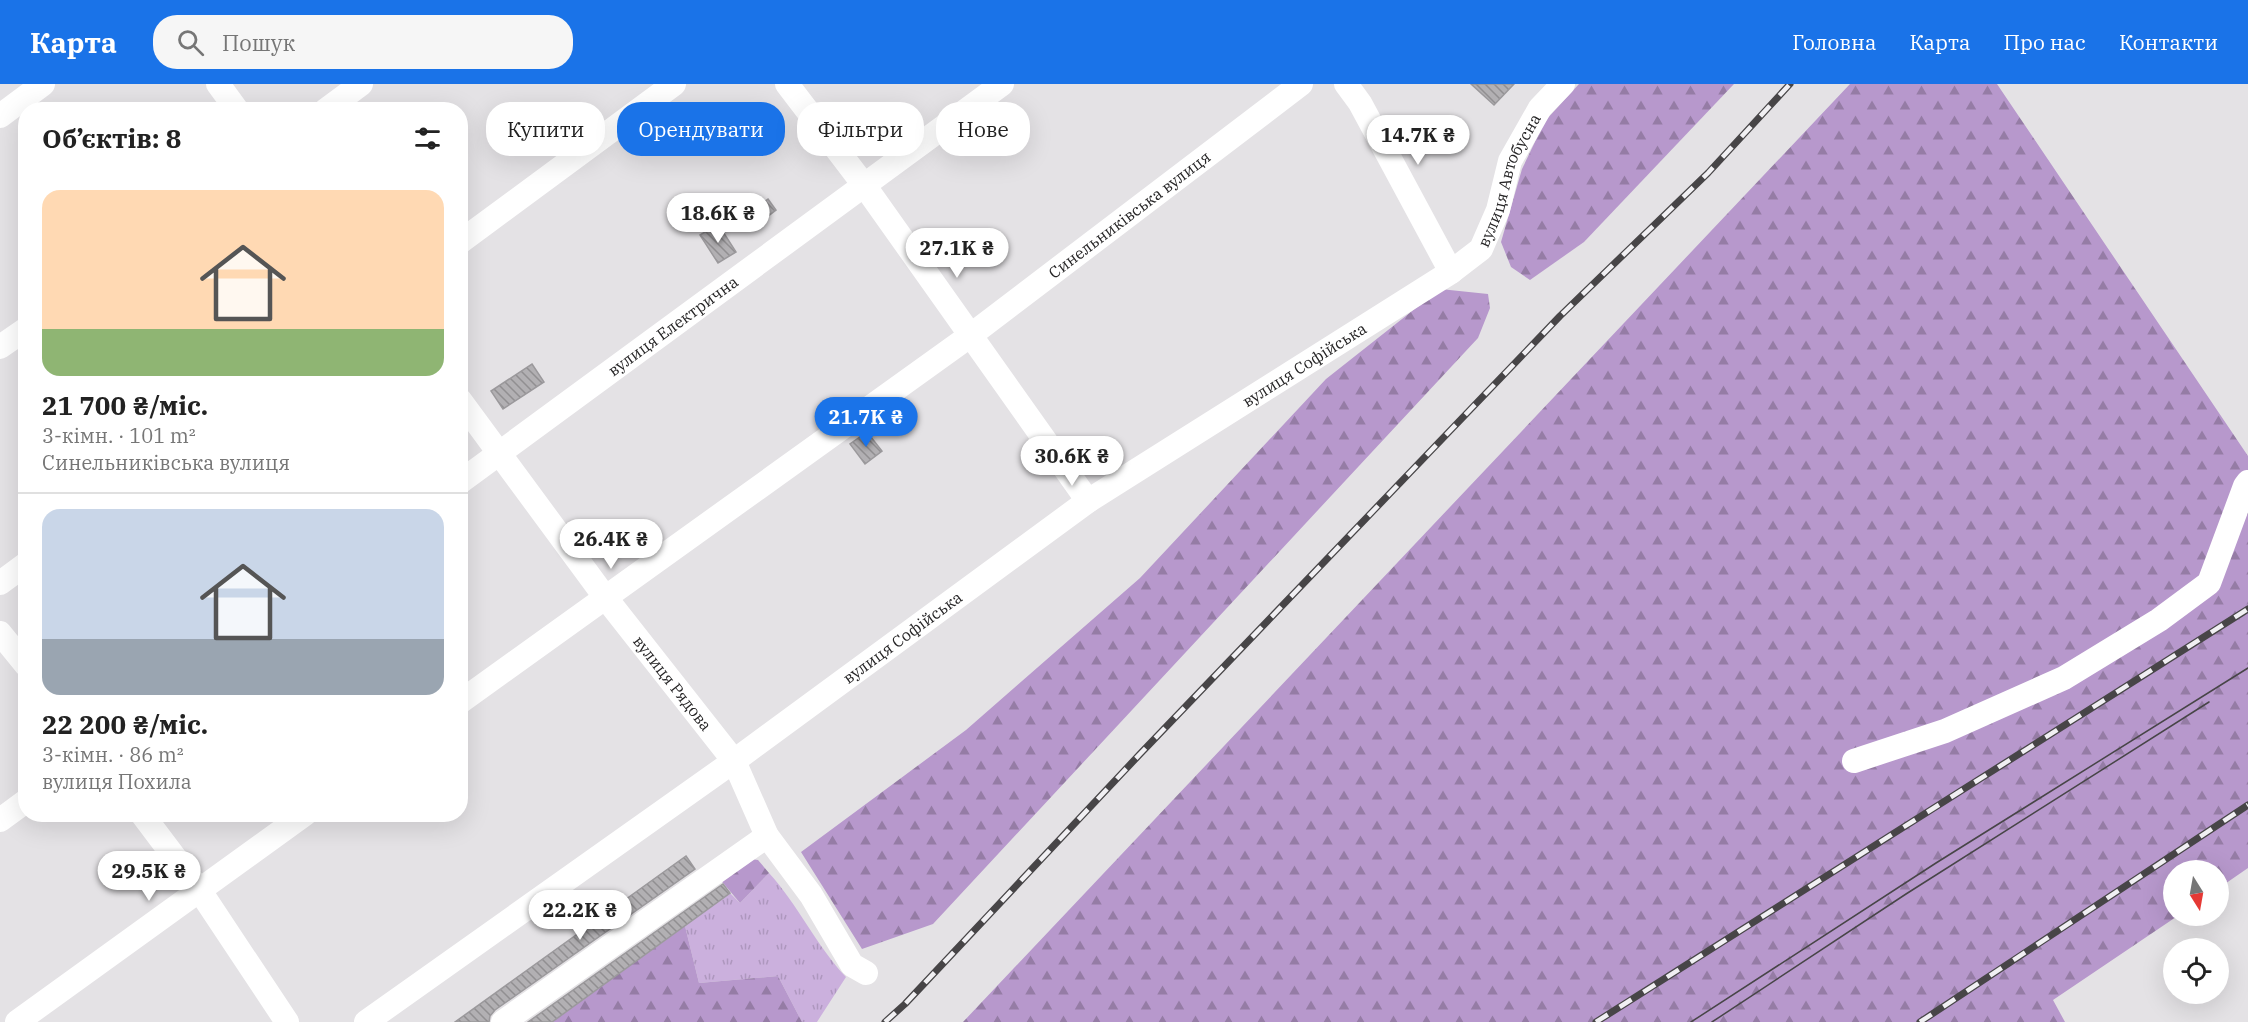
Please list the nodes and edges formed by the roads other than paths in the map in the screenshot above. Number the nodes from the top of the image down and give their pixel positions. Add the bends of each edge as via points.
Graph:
1 (43, 84) edge
2 (218, 84) edge
3 (361, 84) edge
4 (674, 84) edge
5 (787, 84) edge
6 (1002, 84) edge
7 (1301, 84) edge
8 (1346, 84) edge
9 (1563, 84) edge
10 (19, 102) edge
11 (231, 102) edge
12 (337, 102) edge
13 (18, 103) edge
14 (0, 116) edge
15 (864, 185) junction
16 (468, 237) edge
17 (1451, 272) junction
18 (18, 335) edge
19 (971, 336) junction
20 (0, 347) edge
21 (468, 411) edge
22 (500, 453) junction
23 (468, 476) edge
24 (2248, 482) edge
25 (1088, 501) junction
26 (18, 570) edge
27 (0, 583) edge
28 (605, 597) junction
29 (0, 633) edge
30 (18, 655) edge
31 (468, 696) edge
32 (1854, 760) dead end
33 (734, 761) junction
34 (18, 807) edge
35 (0, 820) edge
36 (148, 822) edge
37 (294, 822) edge
38 (767, 836) junction
39 (200, 891) junction
40 (866, 973) dead end
41 (17, 1022) edge
42 (287, 1022) edge
43 (366, 1022) edge
44 (503, 1022) edge

1 - 10 street
2 - 11 street
3 - 12 street
4 - 16 street
5 - 15 street
6 - 15 street, вулиця Електрична
7 - 19 street, Синельниківська вулиця
8 - 17 street
9 - 17 street, вулиця Автобусна via 1540,108 1510,161 1498,210 1481,249
13 - 14 street
15 - 19 street
15 - 22 street, вулиця Електрична
17 - 25 street, вулиця Софійська
18 - 20 street
19 - 25 street
19 - 28 street, Синельниківська вулиця
21 - 22 street, вулиця Рядова
22 - 23 street, вулиця Електрична
22 - 28 street, вулиця Рядова
24 - 32 street via 2209,584 2159,620 2064,678 1945,731
25 - 33 street, вулиця Софійська
26 - 27 street
28 - 31 street, Синельниківська вулиця
28 - 33 street, вулиця Рядова
29 - 30 street
33 - 38 street, вулиця Рядова
33 - 43 street, вулиця Софійська
34 - 35 street
36 - 39 street
37 - 39 street
38 - 40 street, вулиця Рядова via 811,894 852,965
38 - 44 street
39 - 41 street
39 - 42 street

